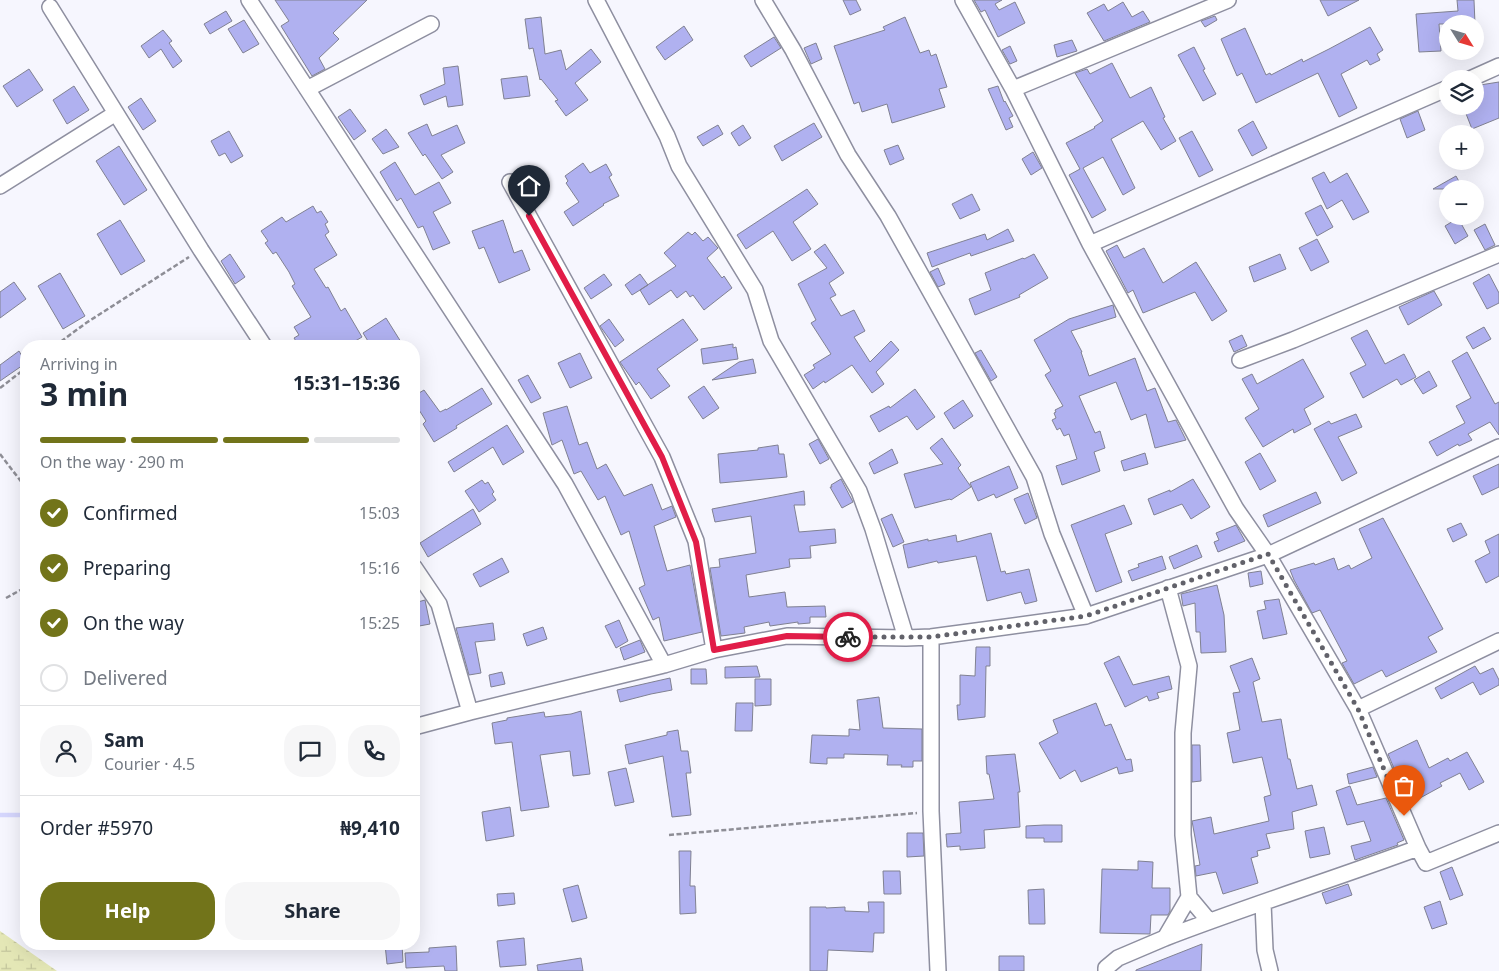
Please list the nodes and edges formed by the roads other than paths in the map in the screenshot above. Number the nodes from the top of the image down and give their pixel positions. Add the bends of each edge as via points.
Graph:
1 (249, 0) edge
2 (596, 0) edge
3 (763, 0) edge
4 (964, 0) edge
5 (1228, 0) edge
6 (50, 7) dead end
7 (431, 24) dead end
8 (1499, 66) edge
9 (1484, 73) edge
10 (307, 89) junction
11 (1013, 89) junction
12 (1439, 92) edge
13 (116, 113) junction
14 (510, 182) dead end
15 (0, 186) edge
16 (1090, 244) junction
17 (1499, 254) edge
18 (260, 340) edge
19 (1240, 360) dead end
20 (1499, 447) edge
21 (1268, 554) junction
22 (420, 576) edge
23 (1168, 588) junction
24 (1086, 616) junction
25 (931, 637) junction
26 (906, 638) junction
27 (1499, 640) edge
28 (714, 650) junction
29 (664, 665) junction
30 (1358, 709) junction
31 (470, 712) junction
32 (420, 725) edge
33 (1499, 833) edge
34 (1418, 848) junction
35 (1189, 897) junction
36 (1263, 903) junction
37 (1209, 921) junction
38 (1164, 938) junction
39 (1272, 969) edge
40 (938, 971) edge
41 (1106, 971) edge

1 - 10 street
2 - 26 street via 667,136 679,166 755,290 771,341 859,491
3 - 24 street via 848,155 888,216 1034,477 1052,534
4 - 11 street
5 - 11 street
6 - 13 street
7 - 10 street
8 - 9 street
10 - 29 street via 565,484
11 - 16 street
12 - 16 street
13 - 15 street
13 - 18 street
14 - 28 street via 662,457 696,542
16 - 21 street via 1236,509
17 - 19 street
20 - 21 street
21 - 23 street
21 - 30 street
22 - 31 street via 439,604
23 - 24 street
23 - 35 street via 1189,666 1183,733 1183,835
24 - 25 street
25 - 26 street
25 - 40 street via 931,811
26 - 28 street via 787,636
27 - 30 street
28 - 29 street
29 - 31 street
30 - 34 street
31 - 32 street
33 - 34 street via 1426,863
34 - 36 street
35 - 37 street
35 - 38 street
36 - 37 street
36 - 39 street via 1264,950
37 - 38 street
38 - 41 street via 1118,958

